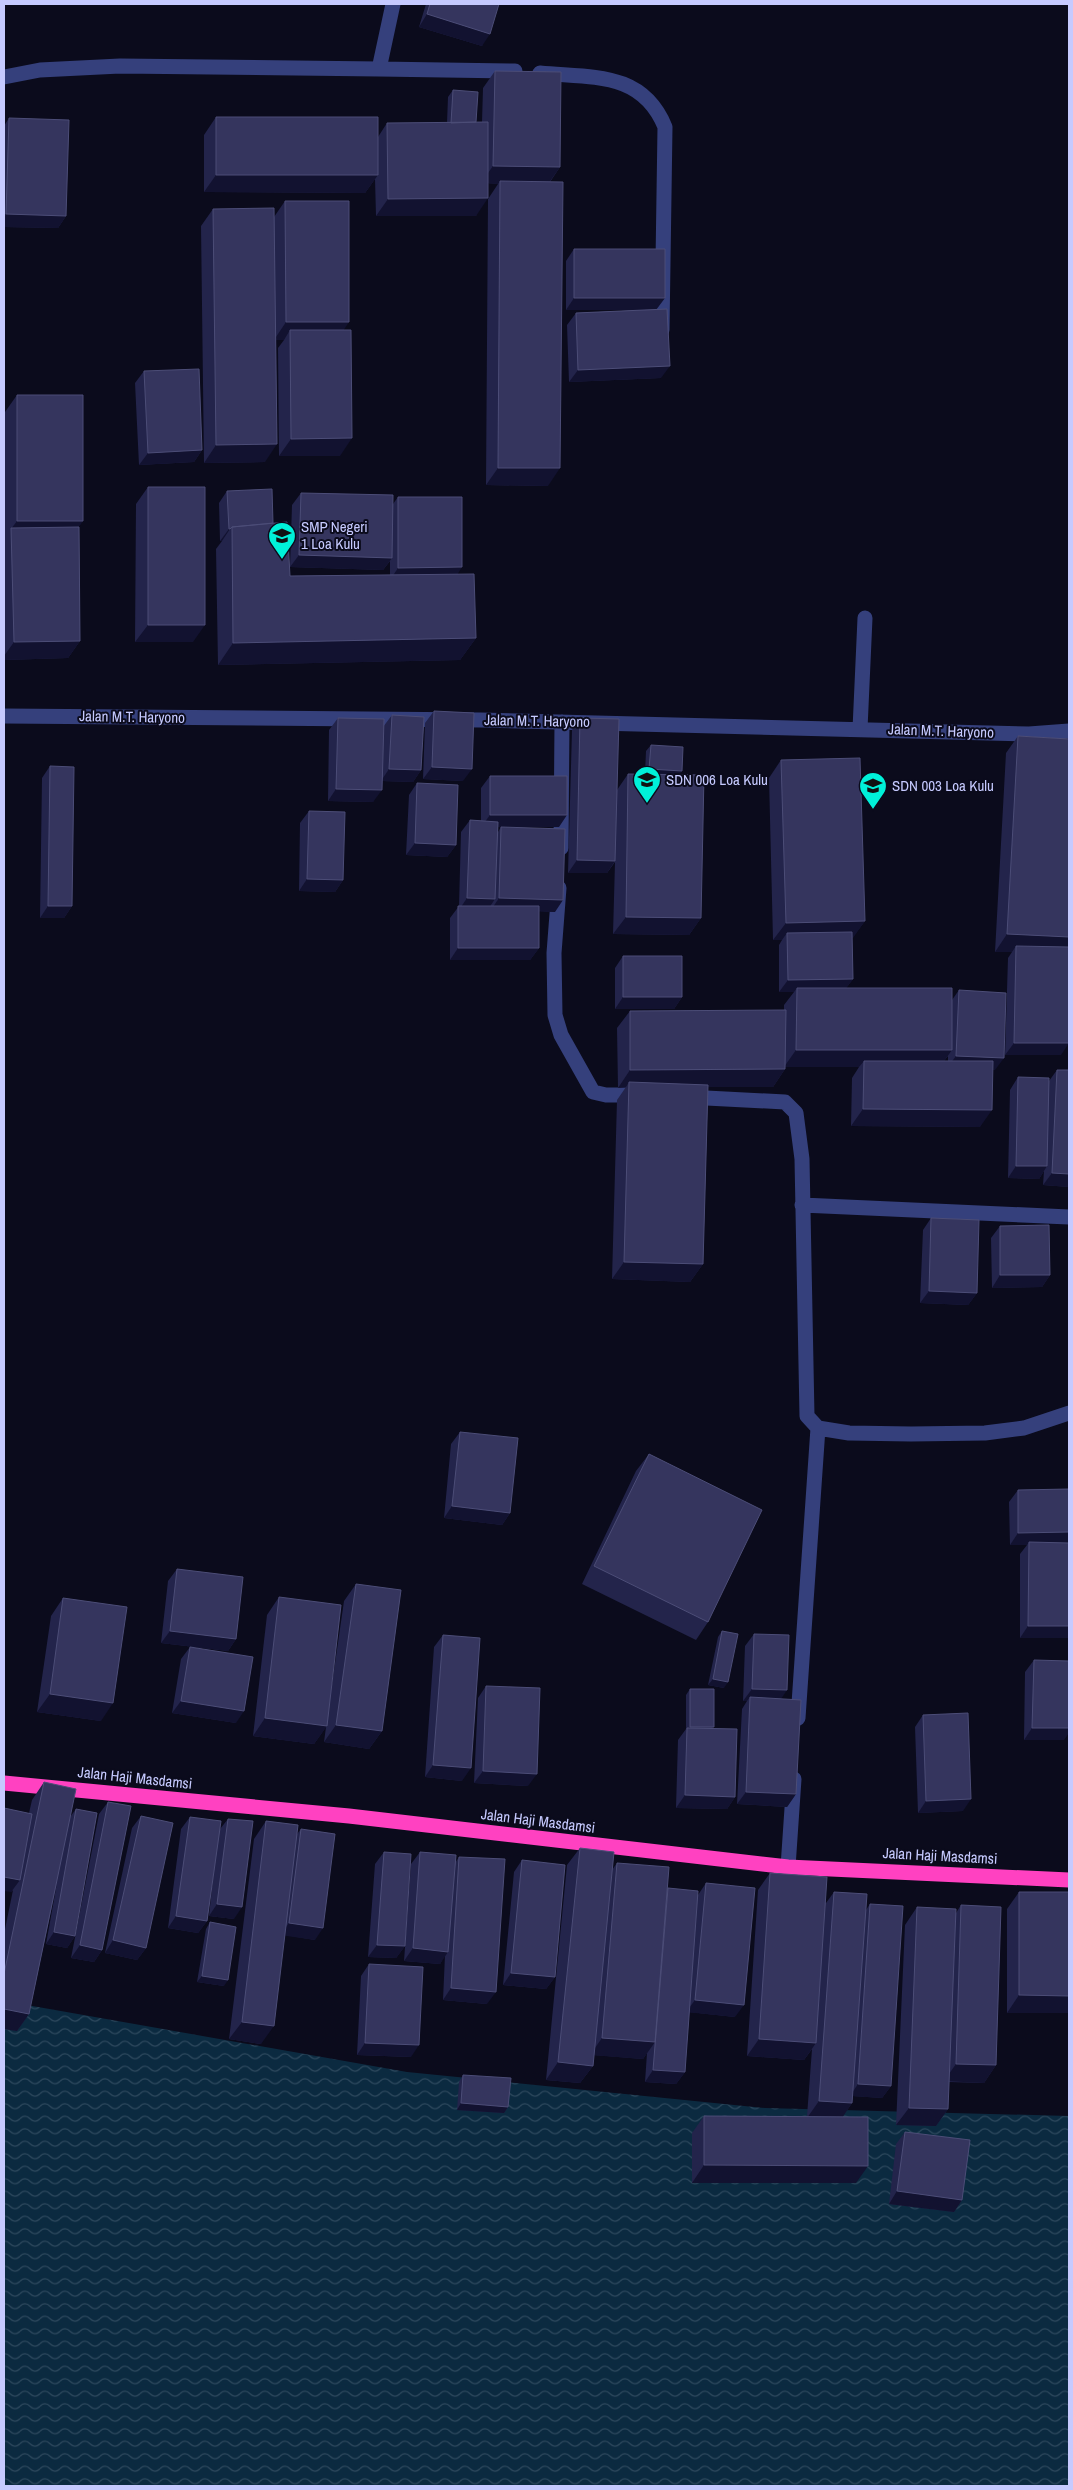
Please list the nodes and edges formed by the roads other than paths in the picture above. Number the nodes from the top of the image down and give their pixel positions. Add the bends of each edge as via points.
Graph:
1 (393, 4) edge
2 (379, 68) junction
3 (4, 77) edge
4 (662, 341) edge
5 (865, 618) dead end
6 (4, 716) edge
7 (562, 722) junction
8 (860, 729) junction
9 (1069, 731) edge
10 (653, 1096) edge
11 (672, 1096) edge
12 (802, 1205) junction
13 (1069, 1217) edge
14 (1069, 1413) edge
15 (818, 1428) junction
16 (797, 1737) edge
17 (795, 1767) edge
18 (4, 1783) edge
19 (788, 1867) junction
20 (1069, 1880) edge

1 - 2 street
2 - 3 street via 120,66 40,70
2 - 4 street via 526,71 613,80 638,90 650,101 665,127
5 - 8 street
6 - 7 street, Jalan M.T. Haryono
7 - 8 street, Jalan M.T. Haryono
7 - 10 street via 561,872 554,953 555,1015 561,1036 593,1092
8 - 9 street, Jalan M.T. Haryono via 1029,734
11 - 12 street via 785,1102 792,1107 800,1140
12 - 13 street
12 - 15 street via 806,1408 807,1416
14 - 15 street via 1024,1428 985,1433 849,1433
15 - 16 street
17 - 19 street
18 - 19 highway, Jalan Haji Masdamsi via 349,1816
19 - 20 highway, Jalan Haji Masdamsi

